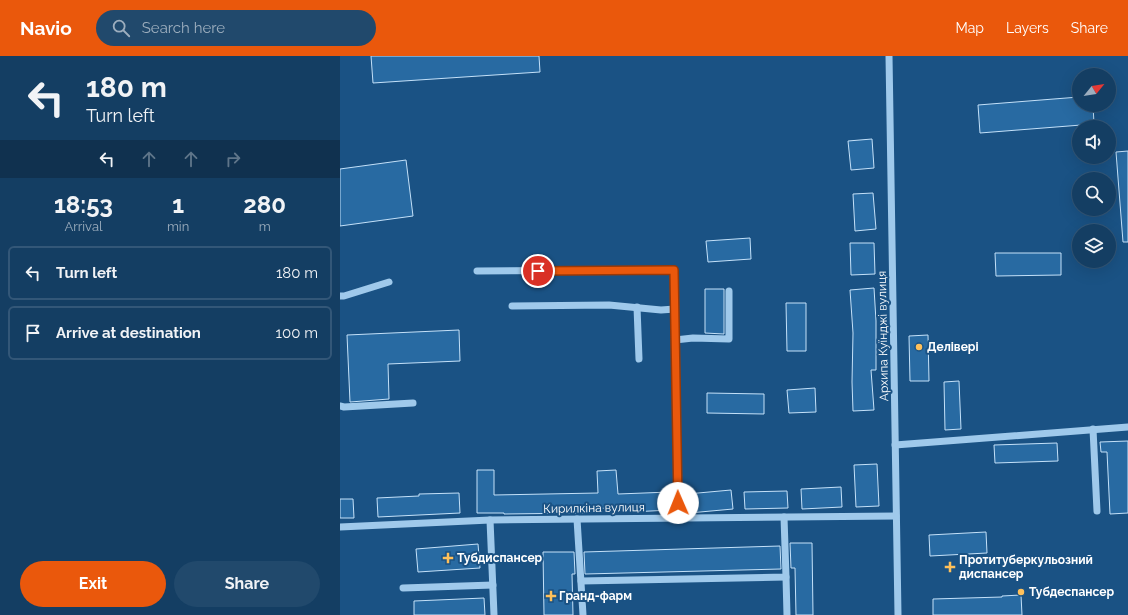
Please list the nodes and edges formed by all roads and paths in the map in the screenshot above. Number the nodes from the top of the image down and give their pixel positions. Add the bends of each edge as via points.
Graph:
1 (889, 56) edge
2 (477, 271) dead end
3 (389, 282) dead end
4 (730, 291) dead end
5 (340, 296) edge
6 (512, 306) dead end
7 (637, 307) junction
8 (675, 309) junction
9 (676, 340) junction
10 (639, 360) dead end
11 (413, 402) dead end
12 (340, 406) edge
13 (1128, 427) edge
14 (1093, 429) junction
15 (895, 445) junction
16 (1097, 511) dead end
17 (896, 516) junction
18 (784, 517) junction
19 (679, 518) junction
20 (577, 519) junction
21 (490, 520) junction
22 (340, 527) edge
23 (786, 577) junction
24 (581, 581) junction
25 (493, 585) junction
26 (403, 588) dead end
27 (494, 615) edge
28 (583, 615) edge
29 (787, 615) edge
30 (898, 615) edge

1 - 15 street, Архипа Куїнджі вулиця
2 - 8 street via 674,270
3 - 5 street
4 - 9 street via 729,339
6 - 7 street
7 - 8 street
7 - 10 street
8 - 9 street
9 - 19 street
11 - 12 street
13 - 14 street
14 - 15 street
14 - 16 street
15 - 17 street, Архипа Куїнджі вулиця
17 - 18 street, Кирилкіна вулиця
17 - 30 street, Архипа Куїнджі вулиця
18 - 19 street, Кирилкіна вулиця
18 - 23 street
19 - 20 street, Кирилкіна вулиця
20 - 21 street, Кирилкіна вулиця
20 - 24 street
21 - 22 street, Кирилкіна вулиця
21 - 25 street
23 - 24 street
23 - 29 street
24 - 28 street
25 - 26 street
25 - 27 street

